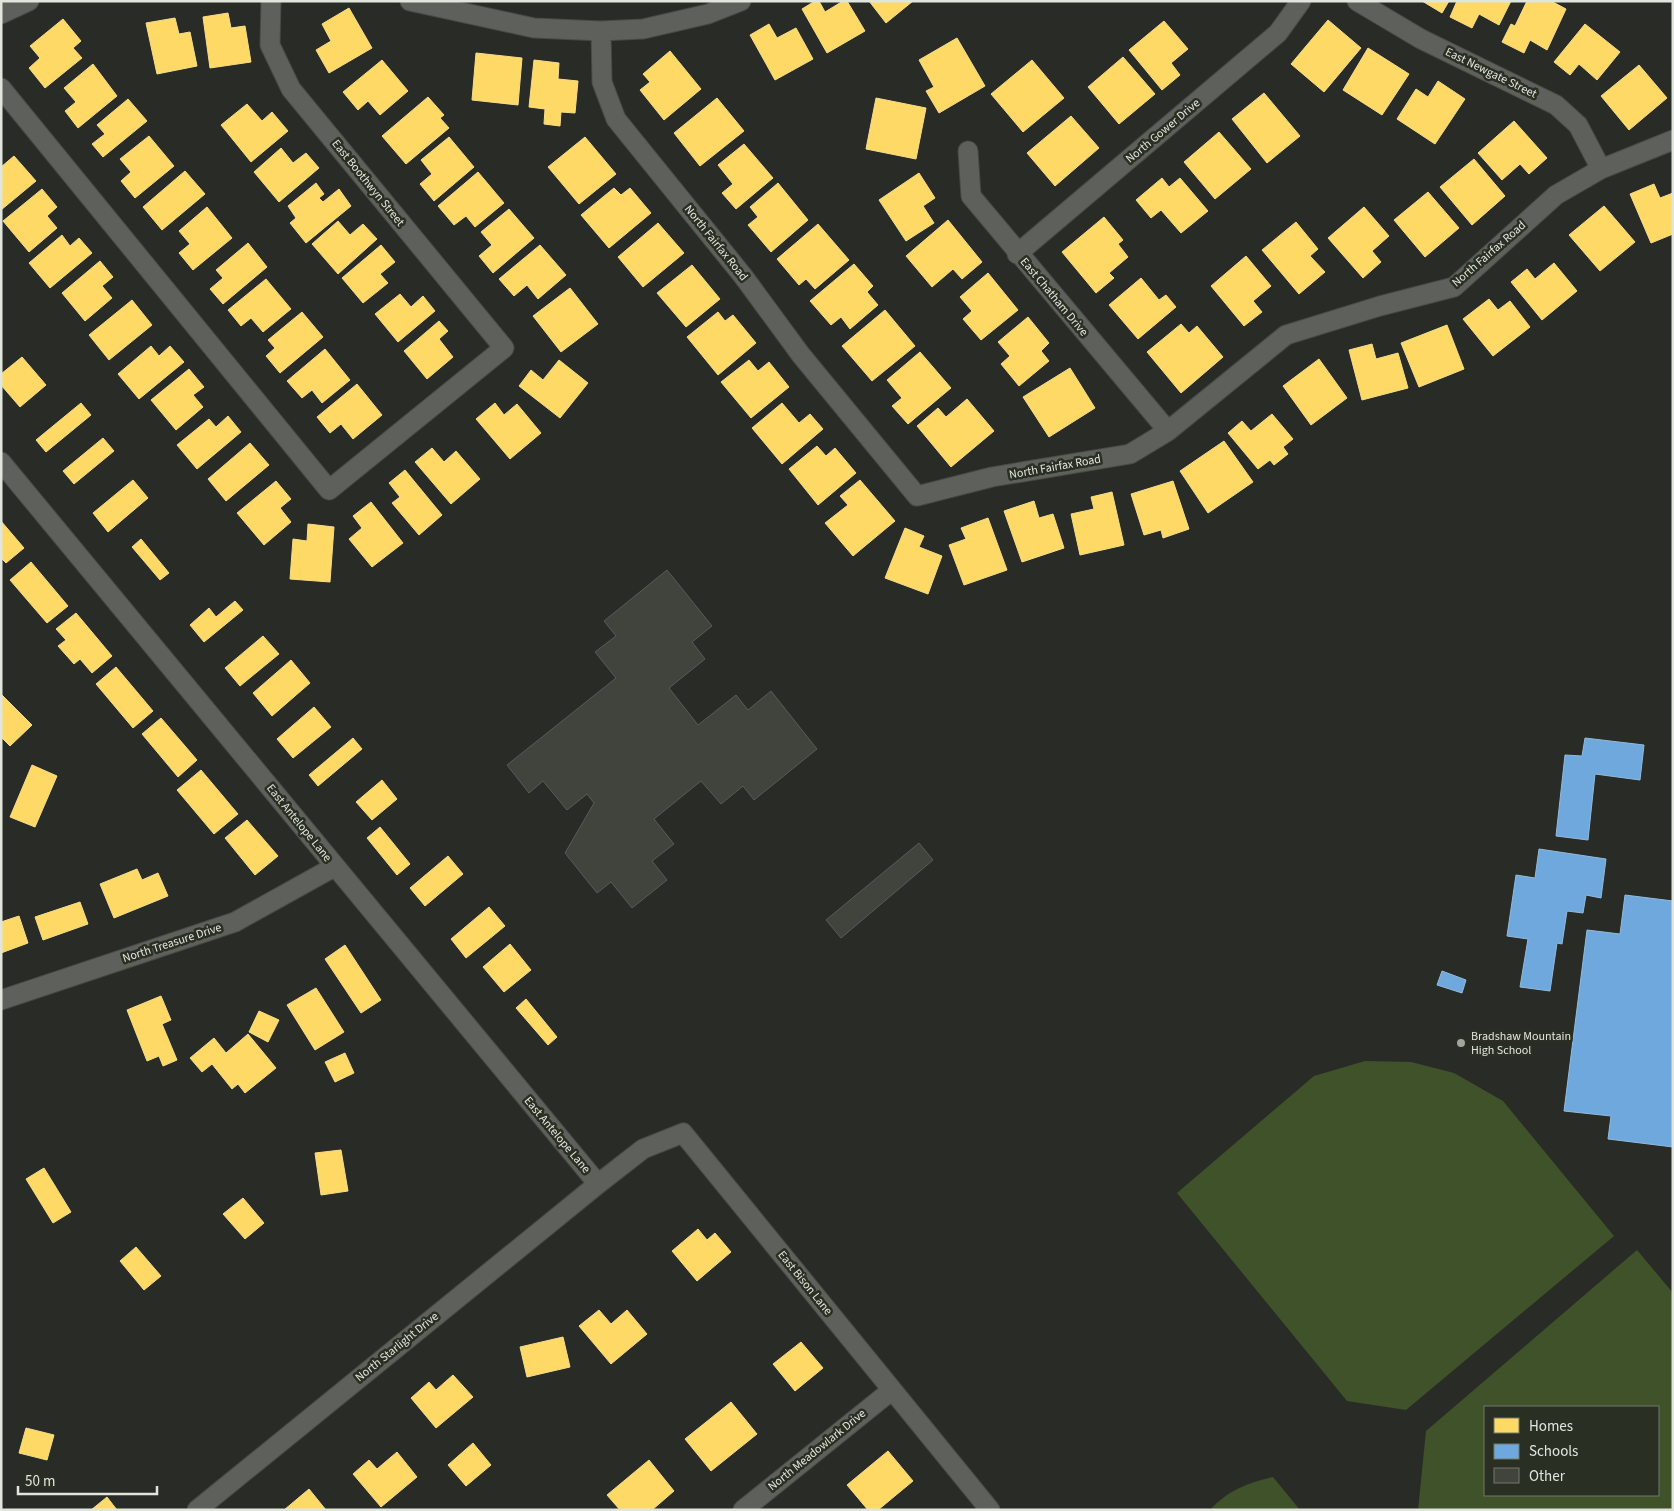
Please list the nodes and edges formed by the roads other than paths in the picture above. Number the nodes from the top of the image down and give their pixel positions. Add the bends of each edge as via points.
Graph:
1 (29, 1) edge
2 (270, 1) edge
3 (410, 1) edge
4 (740, 1) edge
5 (1302, 1) edge
6 (1357, 1) edge
7 (1, 14) edge
8 (601, 31) junction
9 (1, 88) edge
10 (1673, 140) edge
11 (968, 151) dead end
12 (1601, 169) junction
13 (1017, 254) junction
14 (1168, 432) junction
15 (1, 462) edge
16 (334, 867) junction
17 (1, 1000) edge
18 (598, 1184) junction
19 (892, 1390) junction
20 (197, 1510) edge
21 (743, 1510) edge
22 (990, 1510) edge

1 - 7 street
2 - 9 street, East Boothwyn Street via 270,45 291,89 504,348 329,490
3 - 8 street via 534,28
4 - 8 street via 708,14 643,29
5 - 13 street, North Gower Drive via 1278,33
6 - 12 street, East Newgate Street via 1421,39 1556,105 1578,125
8 - 14 street, North Fairfax Road via 602,82 616,119 743,276 801,355 917,496 992,477 1130,454
10 - 12 street, North Fairfax Road
11 - 13 street, East Chatham Drive via 970,196
12 - 14 street, North Fairfax Road via 1556,195 1454,287 1286,336
13 - 14 street, East Chatham Drive
15 - 16 street, East Antelope Lane
16 - 17 street, North Treasure Drive via 236,922
16 - 18 street, East Antelope Lane
18 - 19 street, East Bison Lane via 643,1149 683,1133
18 - 20 street, North Starlight Drive
19 - 21 street, North Meadowlark Drive
19 - 22 street, East Bison Lane

